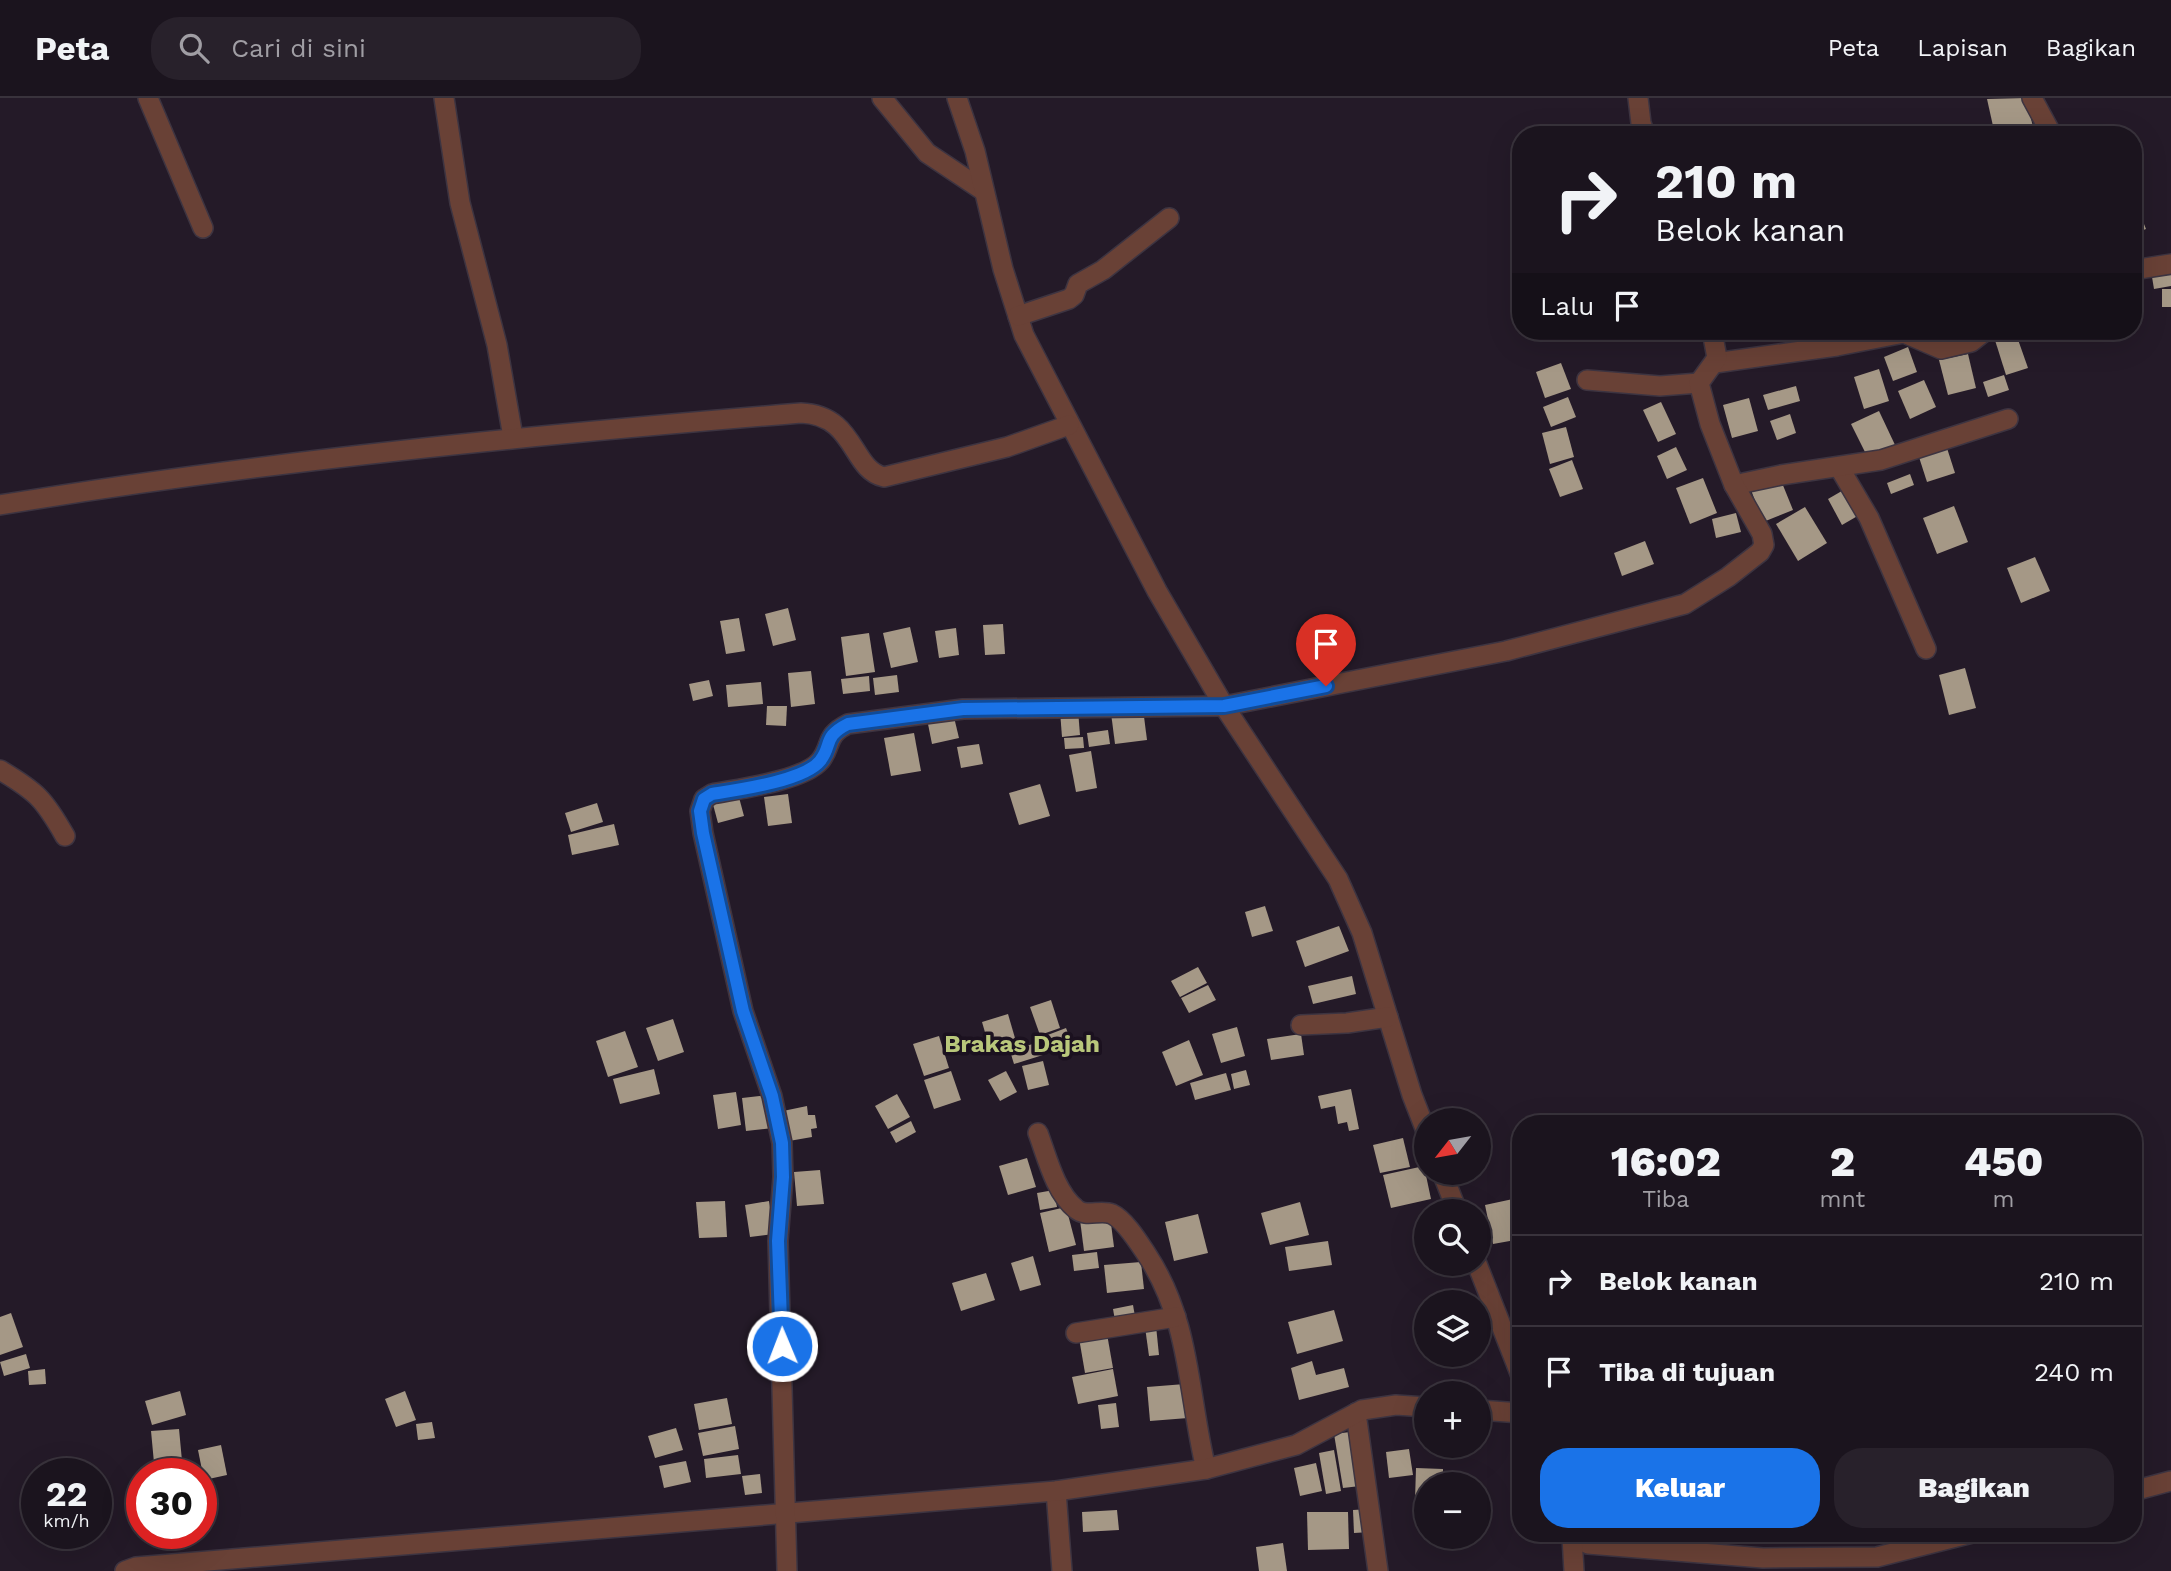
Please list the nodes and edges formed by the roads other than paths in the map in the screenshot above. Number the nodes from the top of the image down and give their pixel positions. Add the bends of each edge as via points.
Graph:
1 (148, 98) edge
2 (444, 98) edge
3 (883, 98) edge
4 (957, 98) edge
5 (1638, 98) edge
6 (2032, 98) edge
7 (1642, 126) edge
8 (2050, 126) edge
9 (984, 191) junction
10 (1169, 218) dead end
11 (203, 228) dead end
12 (2171, 264) edge
13 (2142, 269) edge
14 (1018, 316) junction
15 (1714, 340) edge
16 (1868, 340) edge
17 (1920, 340) edge
18 (1974, 340) edge
19 (1715, 363) junction
20 (1587, 380) dead end
21 (1699, 383) junction
22 (2008, 419) dead end
23 (1069, 425) junction
24 (513, 437) junction
25 (1839, 467) junction
26 (1734, 485) junction
27 (0, 505) edge
28 (1926, 649) dead end
29 (1224, 706) junction
30 (0, 770) edge
31 (65, 836) dead end
32 (1388, 1017) junction
33 (1301, 1025) dead end
34 (1418, 1108) edge
35 (1038, 1133) dead end
36 (1483, 1276) edge
37 (1176, 1317) junction
38 (1076, 1333) dead end
39 (1512, 1353) edge
40 (1414, 1406) edge
41 (1491, 1411) edge
42 (1512, 1412) edge
43 (1356, 1413) junction
44 (1206, 1469) junction
45 (2171, 1481) edge
46 (2142, 1489) edge
47 (1056, 1490) junction
48 (785, 1513) junction
49 (1571, 1542) edge
50 (1584, 1542) edge
51 (1936, 1542) edge
52 (125, 1571) edge
53 (788, 1571) edge
54 (1062, 1571) edge
55 (1378, 1571) edge
56 (1574, 1571) edge

1 - 11 street
2 - 24 street via 460,203 498,345
3 - 9 street via 927,153
4 - 9 street
5 - 7 street
6 - 8 street
9 - 14 street
10 - 14 street via 1078,284 1074,295
12 - 13 street
14 - 23 street
15 - 19 street
16 - 19 street
17 - 18 street via 1941,349
19 - 21 street
20 - 21 street via 1660,386
21 - 26 street
22 - 25 street via 1881,460
23 - 24 street via 1007,447 884,477 871,472 840,428 813,414
23 - 29 street
24 - 27 street via 122,485
25 - 26 street
25 - 28 street via 1869,518
26 - 29 street via 1764,545 1728,577 1685,604 1506,651
29 - 32 street via 1338,879 1362,933
29 - 48 street via 963,709 848,724 832,733 821,760 806,772 712,794 701,802 703,833 743,1011 772,1096 782,1143 778,1241
30 - 31 street via 33,789
32 - 33 street
32 - 34 street
35 - 37 street via 1074,1209 1108,1213 1119,1220 1146,1254
36 - 39 street
37 - 38 street
37 - 44 street via 1188,1355
40 - 43 street
41 - 42 street
43 - 44 street via 1296,1445
43 - 55 street
44 - 47 street
45 - 46 street
47 - 48 street
47 - 54 street
48 - 52 street
48 - 53 street
49 - 56 street
50 - 51 street via 1763,1558 1877,1557

